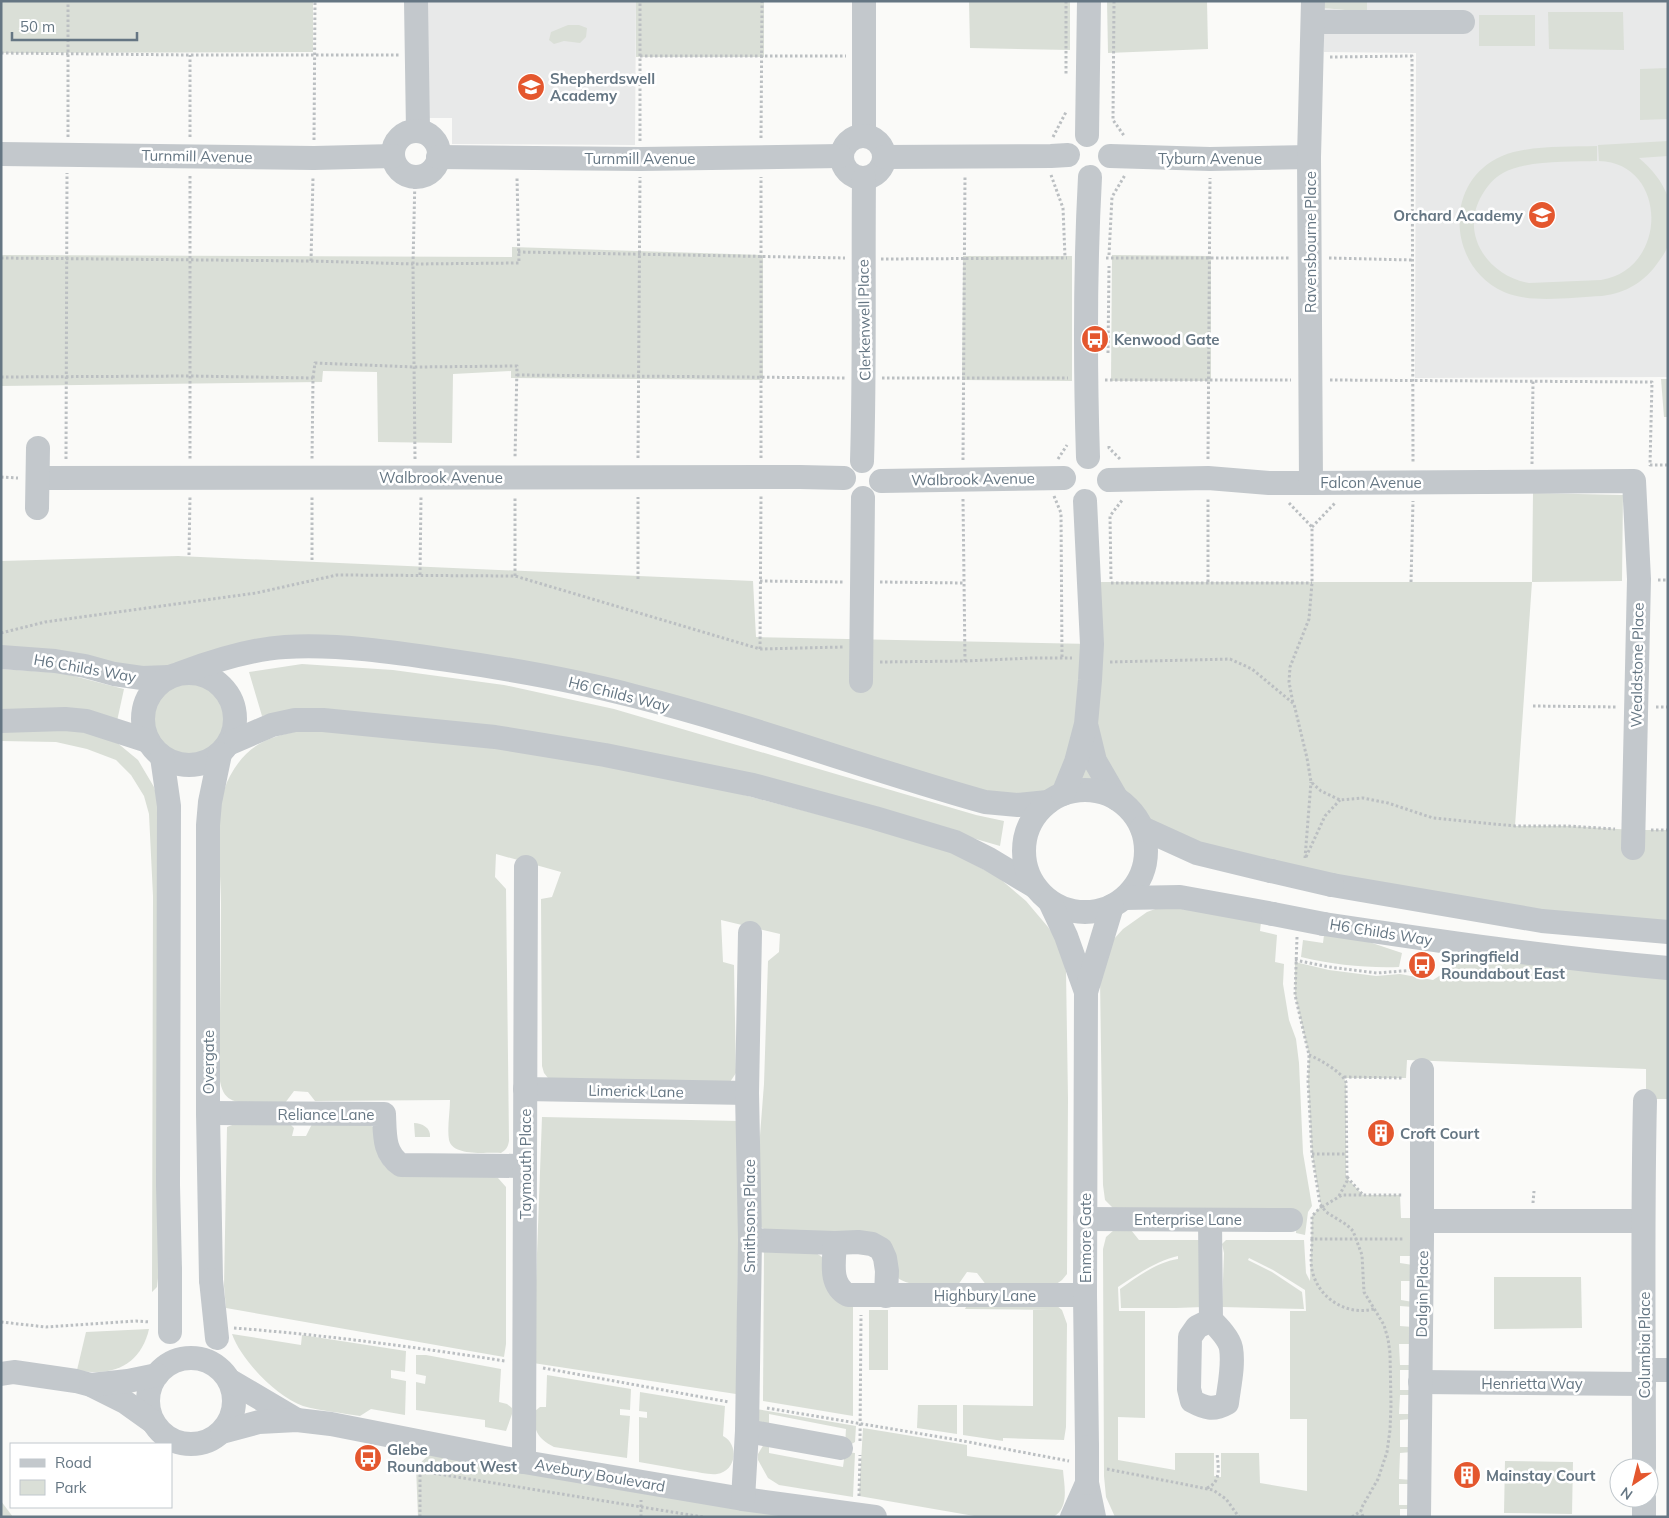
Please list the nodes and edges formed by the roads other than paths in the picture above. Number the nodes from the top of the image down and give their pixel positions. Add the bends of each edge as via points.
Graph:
1 (416, 1) edge
2 (864, 1) edge
3 (1089, 1) edge
4 (1313, 12) edge
5 (1463, 22) dead end
6 (418, 131) junction
7 (864, 135) junction
8 (1087, 135) junction
9 (1, 154) edge
10 (393, 156) junction
11 (841, 156) junction
12 (1060, 156) junction
13 (1119, 156) junction
14 (438, 157) junction
15 (884, 157) junction
16 (1309, 157) junction
17 (1090, 177) junction
18 (864, 178) junction
19 (38, 448) dead end
20 (1088, 457) junction
21 (862, 461) junction
22 (38, 478) junction
23 (844, 478) junction
24 (1059, 478) junction
25 (881, 480) junction
26 (1117, 480) junction
27 (1634, 481) joint
28 (1311, 483) junction
29 (863, 498) junction
30 (1085, 502) junction
31 (37, 508) dead end
32 (1, 657) edge
33 (175, 675) junction
34 (861, 681) dead end
35 (1, 721) edge
36 (1086, 724) junction
37 (155, 749) junction
38 (224, 749) junction
39 (1056, 798) junction
40 (1117, 799) junction
41 (1142, 828) junction
42 (1633, 848) dead end
43 (526, 867) dead end
44 (1042, 894) junction
45 (1118, 902) junction
46 (1668, 932) edge
47 (750, 933) dead end
48 (1668, 968) edge
49 (1086, 992) junction
50 (1414, 1074) road end
51 (525, 1089) junction
52 (748, 1094) junction
53 (1645, 1101) dead end
54 (208, 1113) junction
55 (524, 1166) junction
56 (1085, 1219) junction
57 (1210, 1220) junction
58 (1291, 1220) dead end
59 (1642, 1221) junction
60 (1422, 1230) junction
61 (750, 1240) junction
62 (835, 1243) junction
63 (1085, 1295) junction
64 (886, 1296) junction
65 (1211, 1320) dead end
66 (5, 1370) edge
67 (162, 1371) junction
68 (225, 1375) junction
69 (1652, 1375) edge
70 (1420, 1382) junction
71 (91, 1386) junction
72 (297, 1420) junction
73 (153, 1422) junction
74 (747, 1431) junction
75 (222, 1432) junction
76 (854, 1447) road end
77 (1645, 1458) edge
78 (524, 1462) junction
79 (1087, 1483) junction
80 (743, 1499) junction
81 (867, 1515) edge
82 (1072, 1517) edge
83 (1094, 1517) edge
84 (1419, 1517) edge

1 - 6 street
2 - 7 street
3 - 8 street
4 - 5 street
4 - 16 street, Ravensbourne Place
6 - 10 street via 403,135 397,141
6 - 14 street via 431,137
7 - 11 street via 851,139
7 - 15 street via 874,138 882,146
8 - 12 street via 1076,140
8 - 13 street via 1100,138
9 - 10 street, Turnmill Avenue
10 - 14 street via 402,173 415,177 428,174
11 - 14 street, Turnmill Avenue via 640,159
11 - 18 street via 845,170
12 - 15 street
12 - 17 street via 1069,161 1074,170
13 - 16 street, Tyburn Avenue via 1210,159
13 - 17 street via 1096,176
15 - 18 street via 876,174
16 - 28 street, Ravensbourne Place
17 - 20 street via 1082,381
18 - 21 street, Clerkenwell Place
19 - 22 street
20 - 24 street via 1069,465
20 - 26 street via 1105,467
21 - 23 street via 852,464
21 - 25 street via 874,465
22 - 23 street, Walbrook Avenue
22 - 31 street
23 - 29 street via 847,490
24 - 25 street, Walbrook Avenue
24 - 30 street via 1072,497
25 - 29 street via 875,493
26 - 28 street, Falcon Avenue via 1208,478
26 - 30 street via 1099,498
27 - 28 street, Falcon Avenue
27 - 42 street, Wealdstone Place via 1639,579
29 - 34 street
30 - 36 street via 1092,644
32 - 33 street, H6 Childs Way via 55,661 142,678
33 - 37 street via 157,685 143,712 143,727
33 - 38 street via 194,673 207,676 228,693 236,718 234,732
33 - 39 street, H6 Childs Way via 221,658 283,647 367,649 493,666 635,696 985,802 1018,805
35 - 37 street via 65,718 86,721
36 - 39 street via 1076,762
36 - 40 street via 1095,761
37 - 38 street via 173,763 192,765 210,761
37 - 67 street, bridge via 169,806 170,1270
38 - 44 street via 272,725 295,720 322,720 495,737 606,755 753,785 955,842 989,859
38 - 54 street, Overgate via 210,802 208,825
39 - 40 street via 1080,790 1100,791
39 - 44 street via 1035,815 1027,832 1024,850 1026,868
40 - 41 street via 1132,811
41 - 45 street via 1146,846 1145,866 1138,883
41 - 46 street, bridge via 1197,853 1332,885 1542,921
43 - 51 street, Taymouth Place
44 - 45 street via 1070,910 1091,912
44 - 49 street, Enmore Gate via 1066,936
45 - 48 street, H6 Childs Way, bridge via 1180,897 1324,924 1499,950
45 - 49 street, Enmore Gate
47 - 52 street, Smithsons Place
49 - 56 street, Enmore Gate
50 - 60 street, Dalgin Place
51 - 52 street, Limerick Lane
51 - 55 street, Taymouth Place
52 - 61 street, Smithsons Place
53 - 59 street, Columbia Place
54 - 55 street, Reliance Lane via 384,1114 388,1152 401,1165
54 - 68 street, Overgate, bridge via 211,1280 225,1333
55 - 78 street, Taymouth Place
56 - 57 street, Enterprise Lane
56 - 63 street, Enmore Gate
57 - 58 street, Enterprise Lane
57 - 65 street
59 - 60 street
59 - 69 street, Columbia Place
60 - 70 street, Dalgin Place
61 - 62 street
61 - 74 street, Smithsons Place
62 - 64 street via 872,1244 881,1250 887,1271
62 - 64 street, Highbury Lane via 834,1265 840,1291 848,1295
63 - 64 street, Highbury Lane
63 - 79 street, Enmore Gate, bridge
66 - 71 street
67 - 68 street via 180,1360 194,1358 208,1362
67 - 71 street via 128,1381
67 - 73 street via 151,1386 148,1398
68 - 72 street, Avebury Boulevard
68 - 75 street via 234,1393 234,1407
69 - 70 street, Henrietta Way
69 - 77 street, Columbia Place
70 - 84 street, Dalgin Place
71 - 73 street via 125,1402
72 - 75 street, Avebury Boulevard via 259,1422
72 - 78 street, Avebury Boulevard
73 - 75 street via 169,1438 180,1443 202,1443
74 - 76 street
74 - 80 street, Smithsons Place
78 - 80 street, Avebury Boulevard
79 - 82 street, Enmore Gate
79 - 83 street, Enmore Gate
80 - 81 street, Avebury Boulevard

